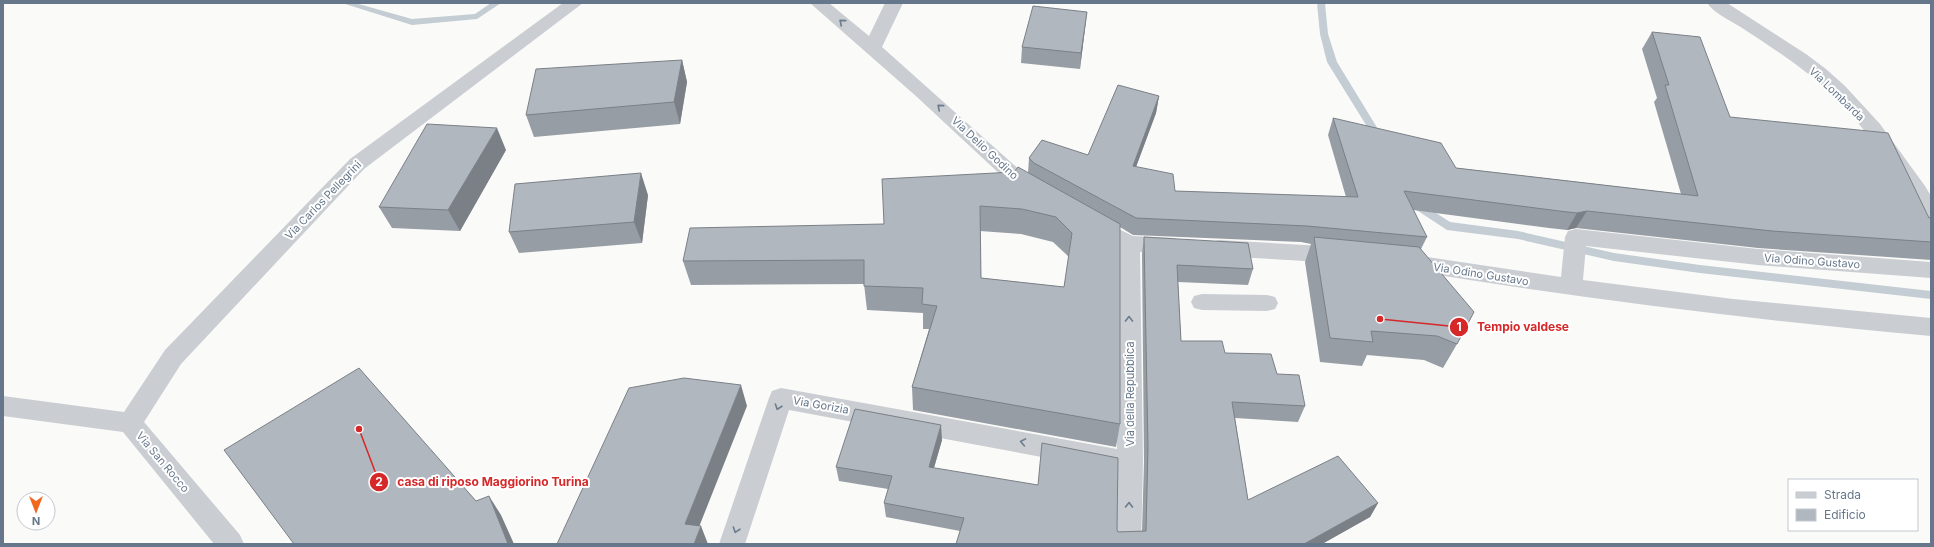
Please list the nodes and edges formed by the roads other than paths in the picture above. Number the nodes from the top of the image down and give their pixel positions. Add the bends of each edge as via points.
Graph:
1 (574, 3) edge
2 (819, 3) edge
3 (894, 3) edge
4 (1716, 3) edge
5 (873, 48) junction
6 (1046, 198) edge
7 (1931, 213) edge
8 (1080, 217) edge
9 (1129, 244) junction
10 (1362, 257) edge
11 (1385, 259) edge
12 (1931, 270) edge
13 (1571, 287) junction
14 (1202, 302) dead end
15 (1267, 303) dead end
16 (1931, 327) edge
17 (3, 406) edge
18 (130, 423) junction
19 (1130, 462) junction
20 (231, 544) edge
21 (732, 544) edge
22 (1128, 544) edge

1 - 18 street, Via Carlos Pellegrini via 356,164 173,357
5 -> 2 street, Via Delio Godino
3 - 5 street
4 - 7 street, Via Lombarda via 1801,59 1836,89 1858,111 1882,142
6 -> 5 street, Via Delio Godino via 1025,186
8 - 9 street
9 - 10 street
19 -> 9 street, Via della Repubblica
11 - 13 street, Via Odino Gustavo
12 - 13 street, Via Odino Gustavo via 1758,257 1576,237
13 - 16 street, Via Odino Gustavo via 1793,315
14 - 15 lane
17 - 18 street, Via San Rocco
18 - 20 street, Via San Rocco
19 -> 21 street, Via Gorizia via 781,398
22 -> 19 street, Via della Repubblica

